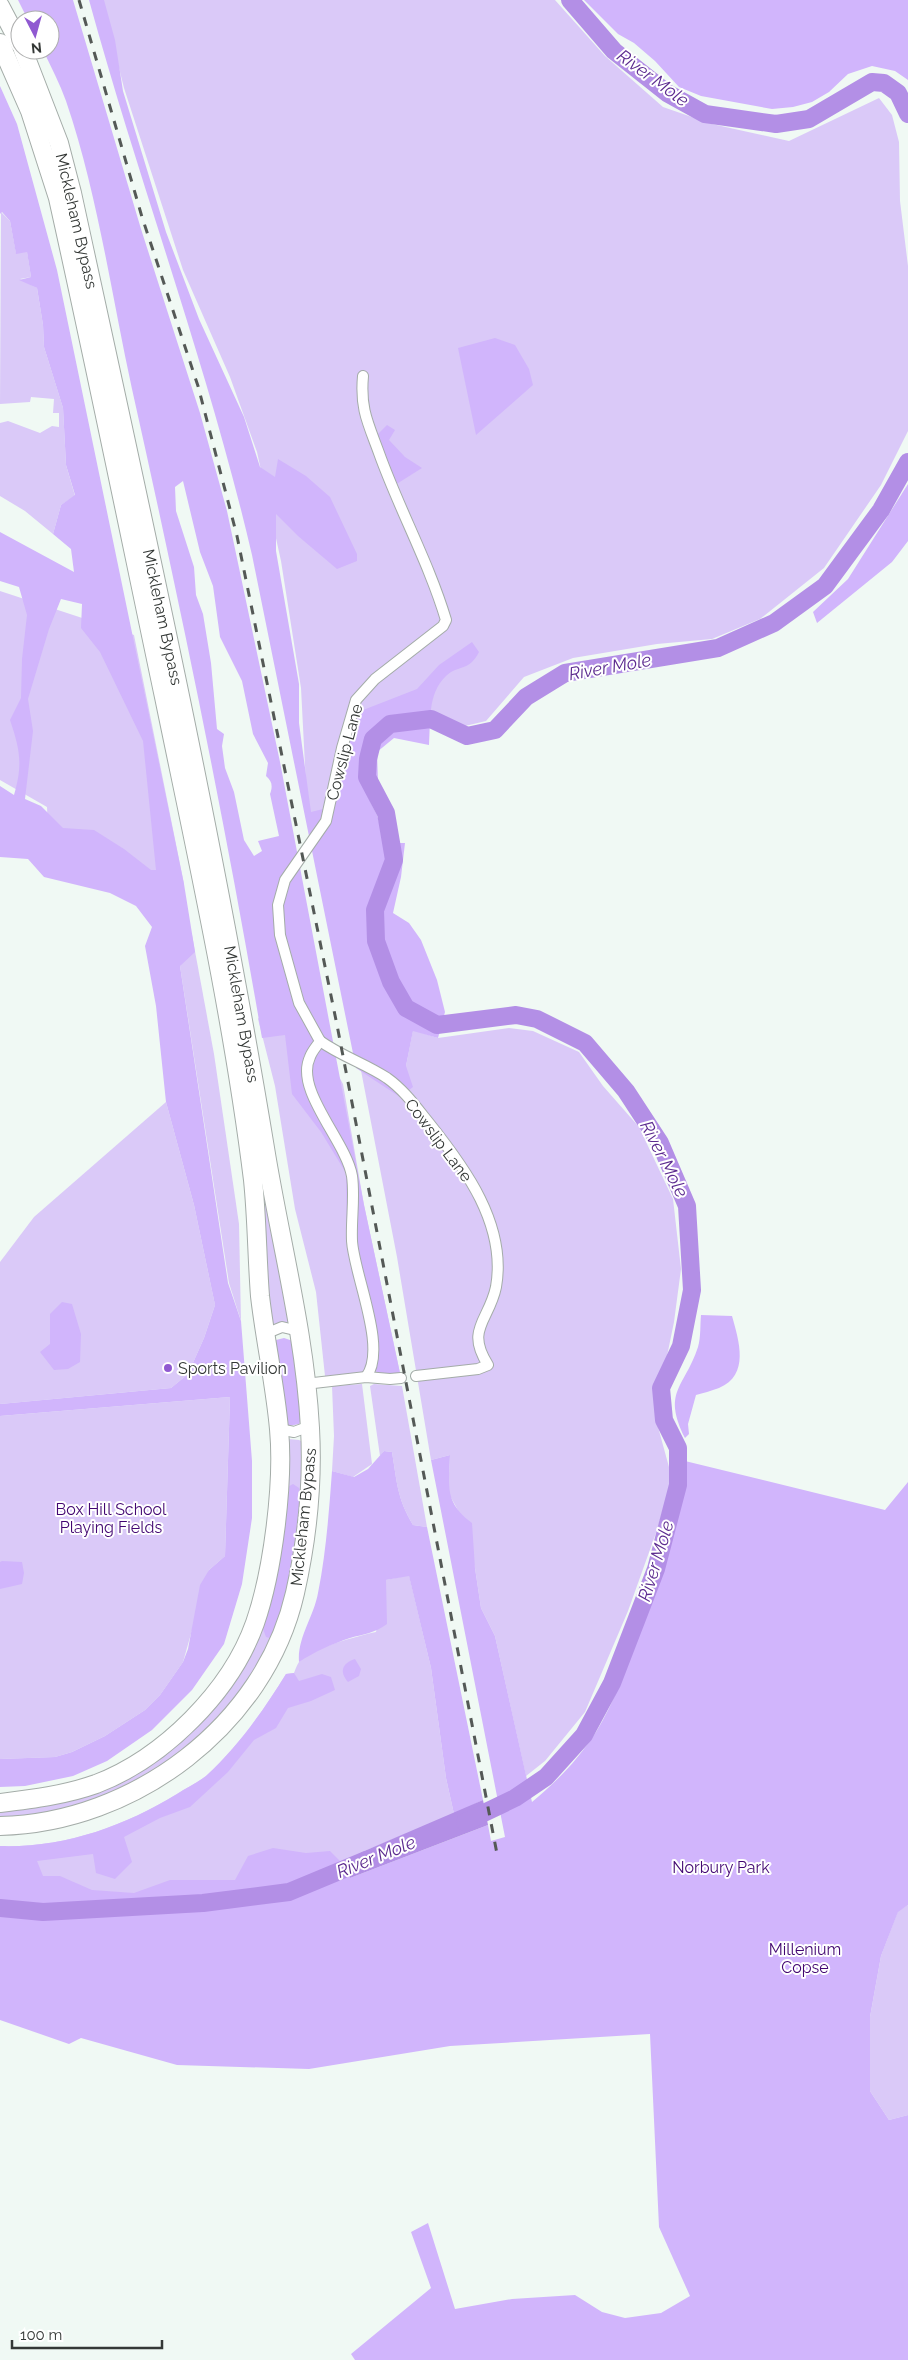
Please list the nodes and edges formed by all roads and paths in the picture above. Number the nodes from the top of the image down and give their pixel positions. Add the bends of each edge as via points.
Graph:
1 (0, 6) edge
2 (10, 25) edge
3 (0, 43) edge
4 (27, 60) edge
5 (363, 376) dead end
6 (320, 1041) junction
7 (299, 1330) junction
8 (265, 1334) junction
9 (416, 1376) dead end
10 (366, 1377) junction
11 (401, 1378) dead end
12 (305, 1384) junction
13 (310, 1426) junction
14 (279, 1429) junction
15 (0, 1803) edge
16 (0, 1826) edge

1 - 2 highway
3 - 8 highway, Mickleham Bypass via 30,111 58,198 194,843 248,1143
4 - 7 highway, Mickleham Bypass via 60,143 72,193 210,843 275,1213
5 - 6 street, Cowslip Lane via 361,397 364,413 446,620 443,626 375,679 356,700 326,820 285,880 278,905 280,935 299,1003
6 - 9 street, Cowslip Lane via 386,1078 406,1095 463,1168 486,1211 497,1250 496,1287 477,1339 488,1365
6 - 10 street via 309,1058 307,1078 313,1097 341,1146 352,1175 352,1240 374,1345 372,1370
7 - 8 street via 282,1327
7 - 12 highway, Mickleham Bypass
8 - 14 highway, Mickleham Bypass
10 - 11 street
10 - 12 street
12 - 13 highway, Mickleham Bypass
13 - 14 street via 294,1432
13 - 16 highway, Mickleham Bypass via 310,1479 295,1594 283,1633 251,1693 202,1745 148,1784 117,1800 65,1818
14 - 15 highway, Mickleham Bypass via 277,1508 270,1563 256,1620 245,1645 216,1692 181,1730 137,1762 99,1783 49,1798

